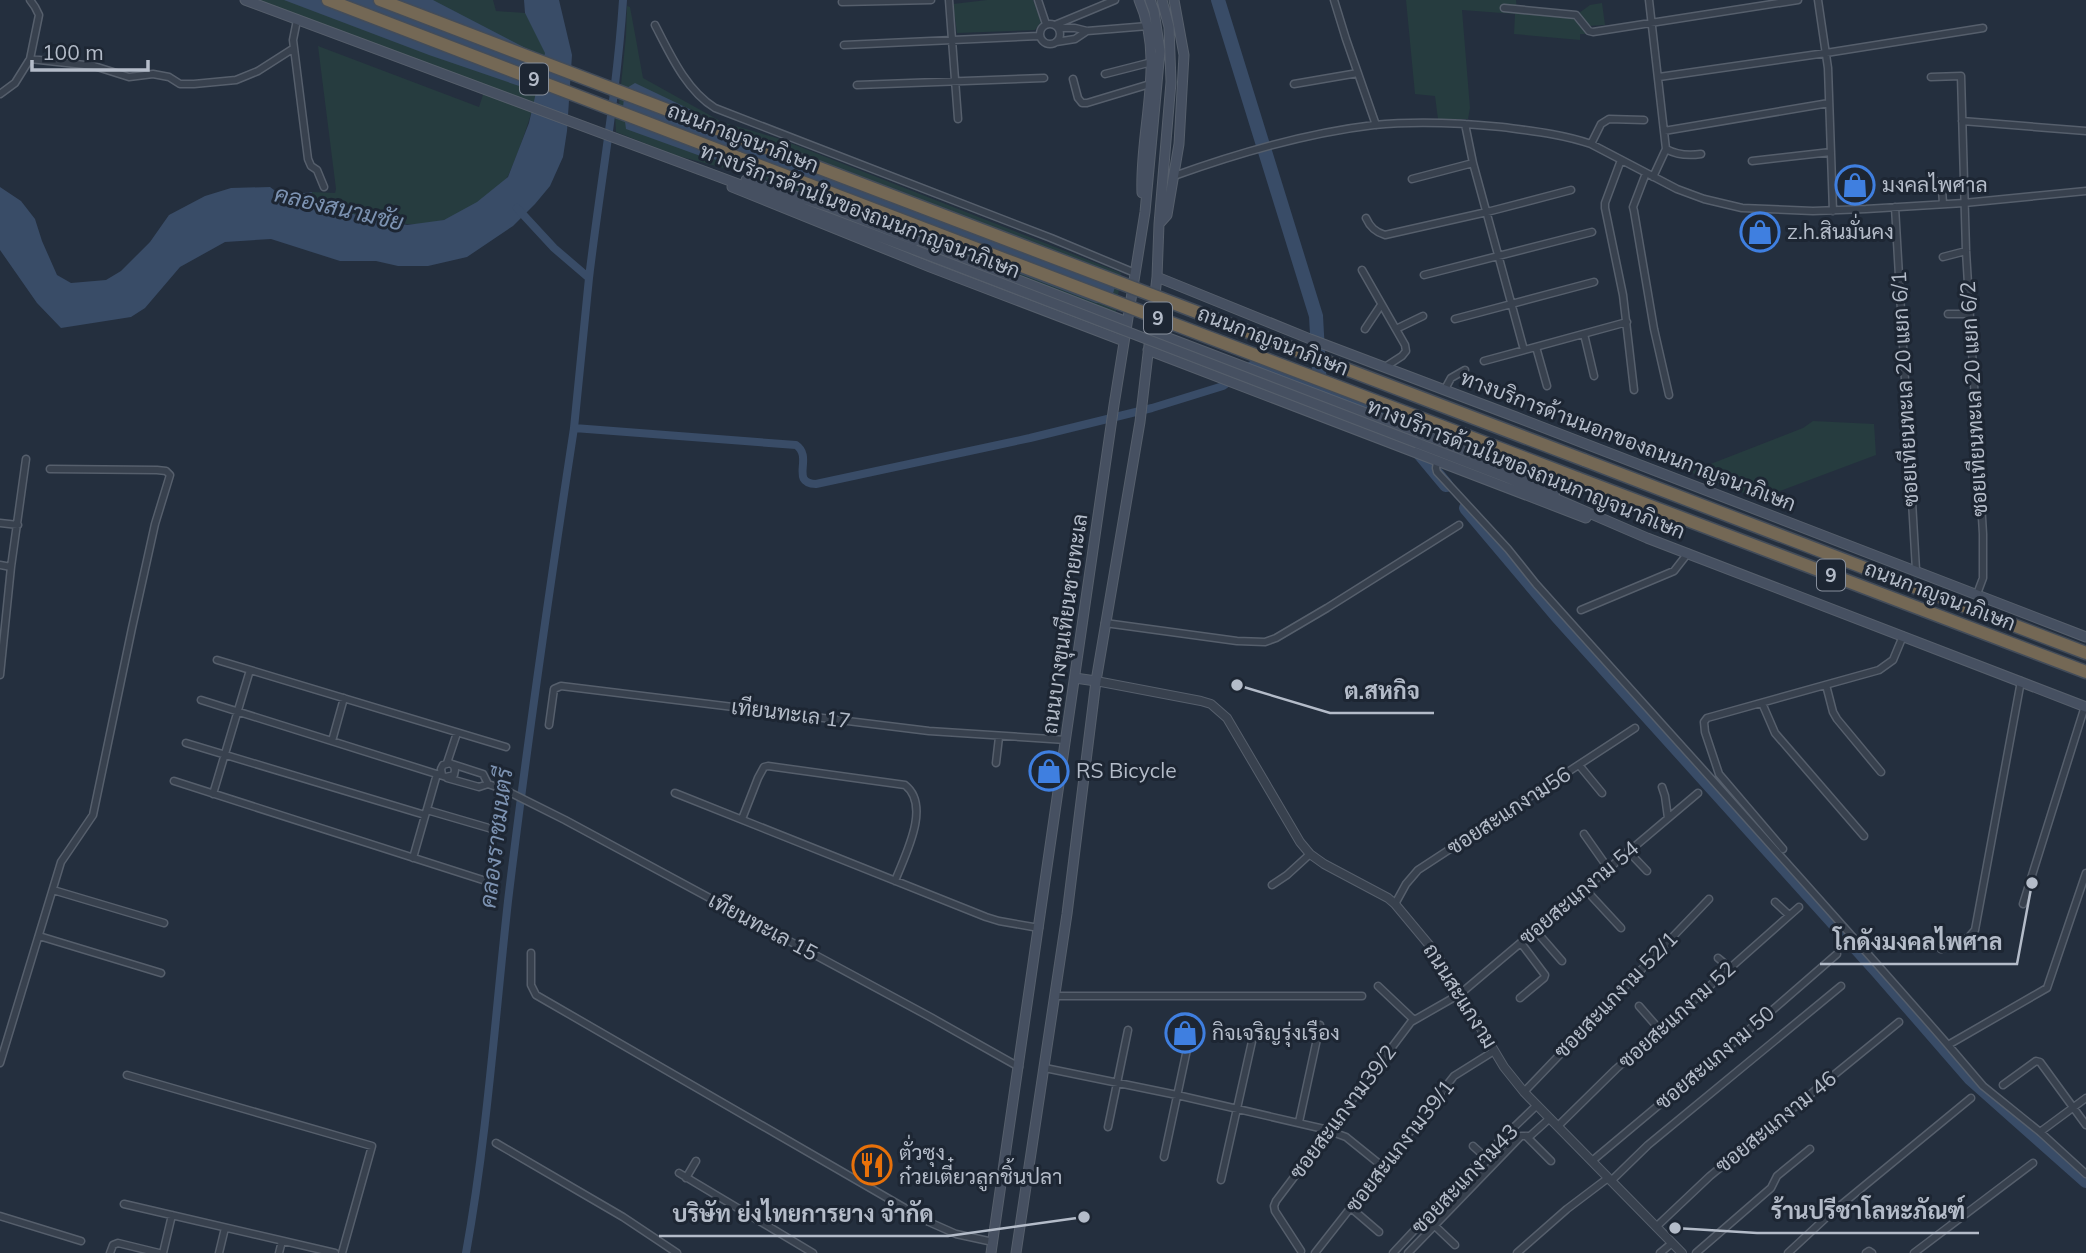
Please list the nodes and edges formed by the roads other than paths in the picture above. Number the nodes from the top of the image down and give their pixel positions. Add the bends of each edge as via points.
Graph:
1 (30, 0) edge
2 (245, 0) edge
3 (328, 0) edge
4 (380, 0) edge
5 (931, 0) edge
6 (949, 0) edge
7 (1038, 0) edge
8 (1115, 0) edge
9 (1139, 0) edge
10 (1150, 0) edge
11 (1162, 0) edge
12 (1174, 0) edge
13 (1334, 0) edge
14 (1649, 0) edge
15 (1798, 0) edge
16 (1818, 0) edge
17 (842, 2) dead end
18 (1504, 8) dead end
19 (297, 20) junction
20 (1651, 23) junction
21 (1046, 24) junction
22 (655, 25) dead end
23 (1057, 26) junction
24 (1147, 26) junction
25 (1983, 28) dead end
26 (1087, 31) junction
27 (1040, 36) junction
28 (951, 40) junction
29 (1056, 42) junction
30 (844, 45) dead end
31 (294, 48) junction
32 (1826, 53) junction
33 (30, 59) junction
34 (1152, 62) junction
35 (1358, 73) junction
36 (1105, 74) dead end
37 (1659, 77) junction
38 (1931, 77) dead end
39 (1044, 78) dead end
40 (1073, 79) dead end
41 (955, 81) junction
42 (1154, 83) junction
43 (1294, 84) dead end
44 (858, 85) dead end
45 (0, 94) edge
46 (1829, 103) junction
47 (958, 120) dead end
48 (1644, 120) dead end
49 (1962, 121) junction
50 (1465, 124) junction
51 (1377, 125) junction
52 (1664, 131) junction
53 (2086, 131) edge
54 (1591, 144) junction
55 (1666, 149) junction
56 (1831, 152) junction
57 (1701, 154) dead end
58 (677, 160) junction
59 (1621, 160) junction
60 (1752, 161) dead end
61 (1473, 163) junction
62 (1646, 173) junction
63 (1174, 176) junction
64 (1653, 177) junction
65 (1931, 178) dead end
66 (1412, 179) dead end
67 (324, 187) dead end
68 (1571, 190) dead end
69 (2086, 191) edge
70 (1964, 203) junction
71 (1942, 204) junction
72 (1895, 207) junction
73 (1833, 211) junction
74 (1487, 212) junction
75 (1366, 218) dead end
76 (1159, 224) junction
77 (1592, 232) dead end
78 (1966, 251) junction
79 (1499, 257) junction
80 (1943, 257) dead end
81 (1362, 270) dead end
82 (1135, 273) junction
83 (1424, 275) dead end
84 (1157, 277) junction
85 (1594, 282) dead end
86 (1512, 303) junction
87 (1381, 305) junction
88 (1948, 314) dead end
89 (1969, 314) junction
90 (1423, 316) dead end
91 (1455, 319) dead end
92 (1127, 322) junction
93 (1627, 322) junction
94 (1365, 329) dead end
95 (1396, 329) junction
96 (1150, 331) junction
97 (1584, 334) junction
98 (1124, 341) junction
99 (1536, 347) junction
100 (1148, 350) junction
101 (1524, 350) junction
102 (1484, 361) dead end
103 (1385, 367) junction
104 (1465, 370) dead end
105 (1594, 376) dead end
106 (1547, 386) dead end
107 (1445, 389) junction
108 (1634, 390) dead end
109 (1669, 395) dead end
110 (26, 459) dead end
111 (1437, 462) junction
112 (50, 469) dead end
113 (0, 523) edge
114 (18, 525) junction
115 (1459, 525) dead end
116 (1647, 538) junction
117 (1688, 553) junction
118 (0, 565) edge
119 (11, 567) junction
120 (1916, 570) junction
121 (1977, 594) junction
122 (1581, 610) dead end
123 (4, 612) edge
124 (1105, 623) junction
125 (1903, 636) junction
126 (2086, 638) edge
127 (2, 652) edge
128 (2086, 653) edge
129 (217, 660) dead end
130 (250, 670) junction
131 (2086, 673) edge
132 (0, 676) edge
133 (1075, 678) junction
134 (1096, 681) junction
135 (2021, 681) junction
136 (1826, 685) junction
137 (344, 698) junction
138 (201, 700) dead end
139 (1762, 702) junction
140 (2086, 707) edge
141 (237, 712) junction
142 (550, 725) dead end
143 (1634, 728) dead end
144 (457, 733) junction
145 (999, 737) junction
146 (1066, 740) junction
147 (332, 741) junction
148 (186, 743) dead end
149 (506, 747) dead end
150 (224, 755) junction
151 (996, 763) dead end
152 (449, 764) junction
153 (1579, 765) junction
154 (1881, 772) dead end
155 (442, 775) junction
156 (174, 781) dead end
157 (488, 784) junction
158 (1661, 787) dead end
159 (675, 793) dead end
160 (1602, 793) dead end
161 (1698, 793) dead end
162 (213, 794) junction
163 (426, 812) junction
164 (1668, 818) junction
165 (742, 819) junction
166 (499, 831) dead end
167 (1584, 834) dead end
168 (1864, 836) dead end
169 (1783, 849) dead end
170 (1628, 851) junction
171 (1310, 854) junction
172 (413, 858) junction
173 (1608, 868) junction
174 (1647, 871) dead end
175 (2086, 873) edge
176 (895, 881) junction
177 (489, 882) dead end
178 (1272, 885) dead end
179 (1584, 888) junction
180 (53, 890) junction
181 (1709, 899) dead end
182 (1775, 902) dead end
183 (1395, 904) junction
184 (2023, 904) dead end
185 (1799, 907) dead end
186 (1789, 915) junction
187 (164, 923) dead end
188 (1039, 928) junction
189 (1621, 928) dead end
190 (1535, 930) junction
191 (39, 936) junction
192 (1521, 943) junction
193 (1941, 949) dead end
194 (531, 953) dead end
195 (1837, 954) dead end
196 (1718, 958) dead end
197 (1562, 961) dead end
198 (1730, 968) junction
199 (162, 973) dead end
200 (1378, 986) dead end
201 (1841, 986) dead end
202 (1460, 994) junction
203 (1055, 996) junction
204 (1362, 996) dead end
205 (1520, 998) dead end
206 (1639, 1006) dead end
207 (1414, 1020) junction
208 (1899, 1023) dead end
209 (1320, 1025) dead end
210 (1192, 1026) dead end
211 (1255, 1028) dead end
212 (1128, 1030) dead end
213 (1660, 1030) junction
214 (1948, 1045) junction
215 (1494, 1051) junction
216 (0, 1063) edge
217 (1019, 1067) junction
218 (1045, 1068) junction
219 (127, 1075) dead end
220 (1117, 1083) junction
221 (2003, 1085) dead end
222 (1524, 1092) junction
223 (1177, 1095) junction
224 (1971, 1098) dead end
225 (2086, 1098) edge
226 (1537, 1105) junction
227 (2073, 1107) junction
228 (1236, 1108) junction
229 (1550, 1118) junction
230 (1299, 1122) junction
231 (2086, 1125) edge
232 (1558, 1126) junction
233 (1108, 1127) dead end
234 (1329, 1131) junction
235 (2040, 1132) junction
236 (1526, 1136) junction
237 (496, 1143) dead end
238 (1474, 1146) dead end
239 (1810, 1149) dead end
240 (1484, 1156) junction
241 (1164, 1157) dead end
242 (696, 1161) dead end
243 (1551, 1161) dead end
244 (1592, 1161) junction
245 (2033, 1163) dead end
246 (1382, 1166) junction
247 (679, 1173) dead end
248 (2086, 1174) edge
249 (686, 1178) junction
250 (1610, 1179) junction
251 (1221, 1180) dead end
252 (124, 1204) dead end
253 (1351, 1208) junction
254 (172, 1215) junction
255 (0, 1216) edge
256 (1435, 1226) junction
257 (1656, 1227) junction
258 (225, 1228) junction
259 (1379, 1232) dead end
260 (81, 1241) dead end
261 (282, 1241) junction
262 (993, 1242) junction
263 (1672, 1243) junction
264 (1455, 1245) dead end
265 (1301, 1251) dead end
266 (111, 1252) edge
267 (161, 1253) edge
268 (219, 1253) edge
269 (279, 1253) edge
270 (334, 1253) edge
271 (342, 1253) edge
272 (677, 1253) edge
273 (813, 1253) edge
274 (991, 1253) edge
275 (1016, 1253) edge
276 (1315, 1253) edge
277 (1393, 1253) edge
278 (1408, 1253) edge
279 (1517, 1253) edge
280 (1660, 1253) edge
281 (1682, 1253) edge
282 (1696, 1253) edge
283 (1788, 1253) edge
284 (1866, 1253) edge
285 (1872, 1253) edge
286 (1914, 1253) edge

1 - 33 street via 39,15
2 - 19 main road, ทางบริการด้านในของถนนกาญจนาภิเษก
3 - 131 highway, ถนนกาญจนาภิเษก / 9, bridge
4 - 128 highway, ถนนกาญจนาภิเษก / 9, bridge
5 - 17 street
6 - 28 street
7 - 21 street
8 - 23 street
9 - 24 main road
10 - 42 main road, ถนนบางขุนเทียนชายทะเล via 1160,51
11 - 76 main road, ถนนบางขุนเทียนชายทะเล via 1169,27 1171,82
12 - 63 main road via 1184,55
13 - 35 street
14 - 20 street
15 - 20 street
16 - 32 street
18 - 20 street via 1576,15 1593,32
19 - 31 street
19 - 58 main road, ทางบริการด้านในของถนนกาญจนาภิเษก
20 - 37 street
21 - 23 street
21 - 27 street
22 - 82 street via 676,65 715,108
23 - 26 street
23 - 29 street via 1060,37
24 - 26 street
24 - 34 main road
25 - 32 street
26 - 29 street via 1075,39
27 - 28 street
27 - 29 street via 1045,43
28 - 30 street
28 - 41 street
31 - 33 street via 236,80 194,84 153,74 130,77 94,66
31 - 67 street via 308,159
32 - 37 street
32 - 46 street
33 - 45 street via 15,83
34 - 36 street
34 - 42 main road
35 - 43 street
35 - 51 street
37 - 52 street
38 - 49 street, ซอยเทียนทะเล 20 แยก 6/2 via 1961,76
39 - 41 street
40 - 42 street via 1082,103
41 - 44 street
41 - 47 street
42 - 82 main road, ถนนบางขุนเทียนชายทะเล via 1145,212
46 - 52 street
46 - 56 street
48 - 54 street via 1609,119 1601,124
49 - 53 street
49 - 70 street, ซอยเทียนทะเล 20 แยก 6/2
50 - 51 street
50 - 54 street via 1539,131
50 - 61 street
51 - 63 street via 1273,145
52 - 55 street
54 - 59 street
55 - 57 street via 1689,156
55 - 64 street
56 - 60 street
56 - 73 street
58 - 92 main road via 829,207
58 - 98 main road via 808,219
58 - 116 main road, ทางบริการด้านในของถนนกาญจนาภิเษก, bridge via 1508,478
59 - 62 street
59 - 93 street via 1605,203
61 - 66 street
61 - 74 street
62 - 64 street
62 - 109 street via 1634,211
63 - 76 main road via 1167,215
64 - 73 street via 1704,199 1741,208
65 - 71 street via 1941,186
68 - 74 street
69 - 70 street
70 - 71 street
70 - 78 street, ซอยเทียนทะเล 20 แยก 6/2
71 - 72 street
72 - 73 street
72 - 120 street, ซอยเทียนทะเล 20 แยก 6/1
74 - 75 street via 1384,235
74 - 79 street
76 - 84 main road, ถนนบางขุนเทียนชายทะเล
77 - 79 street
78 - 80 street
78 - 89 street, ซอยเทียนทะเล 20 แยก 6/2
79 - 83 street
79 - 86 street
81 - 87 street
82 - 92 main road, ถนนบางขุนเทียนชายทะเล
84 - 96 main road, ถนนบางขุนเทียนชายทะเล
84 - 103 main road, ทางบริการด้านนอกของถนนกาญจนาภิเษก
85 - 86 street
86 - 91 street
86 - 101 street
87 - 94 street
87 - 95 street
88 - 89 street
89 - 121 street, ซอยเทียนทะเล 20 แยก 6/2 via 1983,534 1983,578
90 - 95 street
92 - 98 main road, ถนนบางขุนเทียนชายทะเล
93 - 97 street
93 - 108 street
95 - 103 street via 1406,351
96 - 100 main road, ถนนบางขุนเทียนชายทะเล
96 - 116 main road via 1404,427 1525,478
97 - 99 street
97 - 105 street
98 - 133 main road, ถนนบางขุนเทียนชายทะเล
99 - 101 street
99 - 106 street
100 - 111 main road
100 - 124 main road, ถนนบางขุนเทียนชายทะเล
101 - 102 street
103 - 107 main road, ทางบริการด้านนอกของถนนกาญจนาภิเษก
104 - 107 street via 1451,378
107 - 120 main road, ทางบริการด้านนอกของถนนกาญจนาภิเษก
110 - 114 street
111 - 116 main road
111 - 214 street via 1437,472
112 - 180 street via 158,470 170,475 155,524 93,815 63,858
113 - 114 street
114 - 119 street
115 - 124 street via 1265,642
116 - 117 main road, ทางบริการด้านในของถนนกาญจนาภิเษก
117 - 122 street via 1674,571
117 - 125 main road, ทางบริการด้านในของถนนกาญจนาภิเษก
118 - 119 street
119 - 123 street
120 - 121 main road, ทางบริการด้านนอกของถนนกาญจนาภิเษก
121 - 126 main road, ทางบริการด้านนอกของถนนกาญจนาภิเษก
123 - 127 street
124 - 134 main road, ถนนบางขุนเทียนชายทะเล
125 - 135 main road, ทางบริการด้านในของถนนกาญจนาภิเษก
125 - 136 street via 1893,660 1879,670
127 - 132 street
129 - 130 street
130 - 137 street
130 - 141 street
133 - 134 main road
133 - 146 main road, ถนนบางขุนเทียนชายทะเล
134 - 171 street, ถนนสะแกงาม via 1191,698 1218,709
134 - 203 main road, ถนนบางขุนเทียนชายทะเล
135 - 140 main road, ทางบริการด้านในของถนนกาญจนาภิเษก
135 - 193 street via 1975,930
136 - 139 street
136 - 154 street via 1837,719
137 - 144 street
137 - 147 street
138 - 141 street
139 - 168 street via 1774,733
139 - 169 street via 1707,718 1705,732 1722,779
140 - 184 street
141 - 147 street
141 - 150 street
142 - 145 street, เทียนทะเล 17 via 554,689 561,686
143 - 153 street, ซอยสะแกงาม56
144 - 149 street
144 - 152 street
145 - 146 street, เทียนทะเล 17
145 - 151 street
146 - 188 main road, ถนนบางขุนเทียนชายทะเล
147 - 155 street
148 - 150 street
150 - 162 street
150 - 163 street
152 - 155 street via 442,767
152 - 155 street via 455,773
152 - 157 street via 483,774
153 - 160 street
153 - 183 street, ซอยสะแกงาม56 via 1418,870
155 - 157 street via 479,787
155 - 163 street
156 - 162 street
157 - 217 street, เทียนทะเล 15
158 - 164 street
159 - 165 street
161 - 164 street, ซอยสะแกงาม 54
162 - 172 street
163 - 166 street
163 - 172 street
164 - 170 street, ซอยสะแกงาม 54
165 - 176 street
165 - 176 street via 758,778 768,766 905,785 913,794 917,822
167 - 173 street
170 - 173 street, ซอยสะแกงาม 54
170 - 174 street
171 - 178 street
171 - 183 street, ถนนสะแกงาม
172 - 177 street
173 - 179 street, ซอยสะแกงาม 54
175 - 214 street via 2047,988
176 - 188 street via 999,921
179 - 189 street
179 - 190 street, ซอยสะแกงาม 54
180 - 187 street
180 - 191 street
181 - 222 street, ซอยสะแกงาม 52/1
182 - 186 street
183 - 202 street, ถนนสะแกงาม via 1435,952
185 - 186 street, ซอยสะแกงาม 52
186 - 198 street, ซอยสะแกงาม 52
188 - 217 main road, ถนนบางขุนเทียนชายทะเล
190 - 192 street, ซอยสะแกงาม 54
190 - 197 street
191 - 199 street
191 - 216 street
192 - 202 street, ซอยสะแกงาม 54
192 - 205 street via 1545,975
194 - 262 street via 531,985 536,995 929,1222
195 - 244 street, ซอยสะแกงาม 50
196 - 198 street
198 - 213 street, ซอยสะแกงาม 52
200 - 207 street
201 - 250 street
202 - 207 street, ซอยสะแกงาม39/2
202 - 215 street, ถนนสะแกงาม
203 - 204 street
203 - 218 main road, ถนนบางขุนเทียนชายทะเล
206 - 213 street
207 - 234 street, ซอยสะแกงาม39/2
208 - 257 street, ซอยสะแกงาม 46 via 1710,1176
209 - 230 street
210 - 223 street
211 - 228 street
212 - 220 street
213 - 232 street, ซอยสะแกงาม 52
214 - 235 street via 1983,1086
215 - 222 street, ถนนสะแกงาม
215 - 246 street, ซอยสะแกงาม39/1 via 1454,1076
217 - 262 main road, ถนนบางขุนเทียนชายทะเล
218 - 220 street
218 - 275 main road, ถนนบางขุนเทียนชายทะเล
219 - 271 street via 372,1146
220 - 223 street
220 - 233 street
221 - 227 street via 2040,1062
222 - 226 street, ถนนสะแกงาม
223 - 228 street
223 - 241 street
224 - 283 street
225 - 227 street
226 - 229 street, ถนนสะแกงาม
226 - 240 street, ซอยสะแกงาม43
227 - 231 street
227 - 235 street
228 - 230 street
228 - 251 street
229 - 232 street, ถนนสะแกงาม
229 - 236 street
230 - 234 street
232 - 244 street, ถนนสะแกงาม
234 - 246 street via 1346,1138
234 - 265 street, ซอยสะแกงาม39/2 via 1274,1206
235 - 248 street
236 - 243 street
236 - 256 street via 1521,1136
237 - 272 street
238 - 240 street
239 - 282 street
240 - 277 street, ซอยสะแกงาม43
242 - 249 street
244 - 250 street, ถนนสะแกงาม
245 - 286 street
246 - 253 street, ซอยสะแกงาม39/1
247 - 249 street
249 - 273 street
250 - 257 street, ถนนสะแกงาม
250 - 279 street
252 - 254 street
253 - 259 street
253 - 276 street, ซอยสะแกงาม39/1
254 - 258 street
254 - 267 street
255 - 260 street
256 - 264 street
256 - 278 street
257 - 263 street, ถนนสะแกงาม
258 - 261 street
258 - 268 street
261 - 269 street
261 - 270 street
262 - 274 main road, ถนนบางขุนเทียนชายทะเล
263 - 280 street
263 - 281 street, ถนนสะแกงาม
266 - 267 street via 118,1243
284 - 285 street

